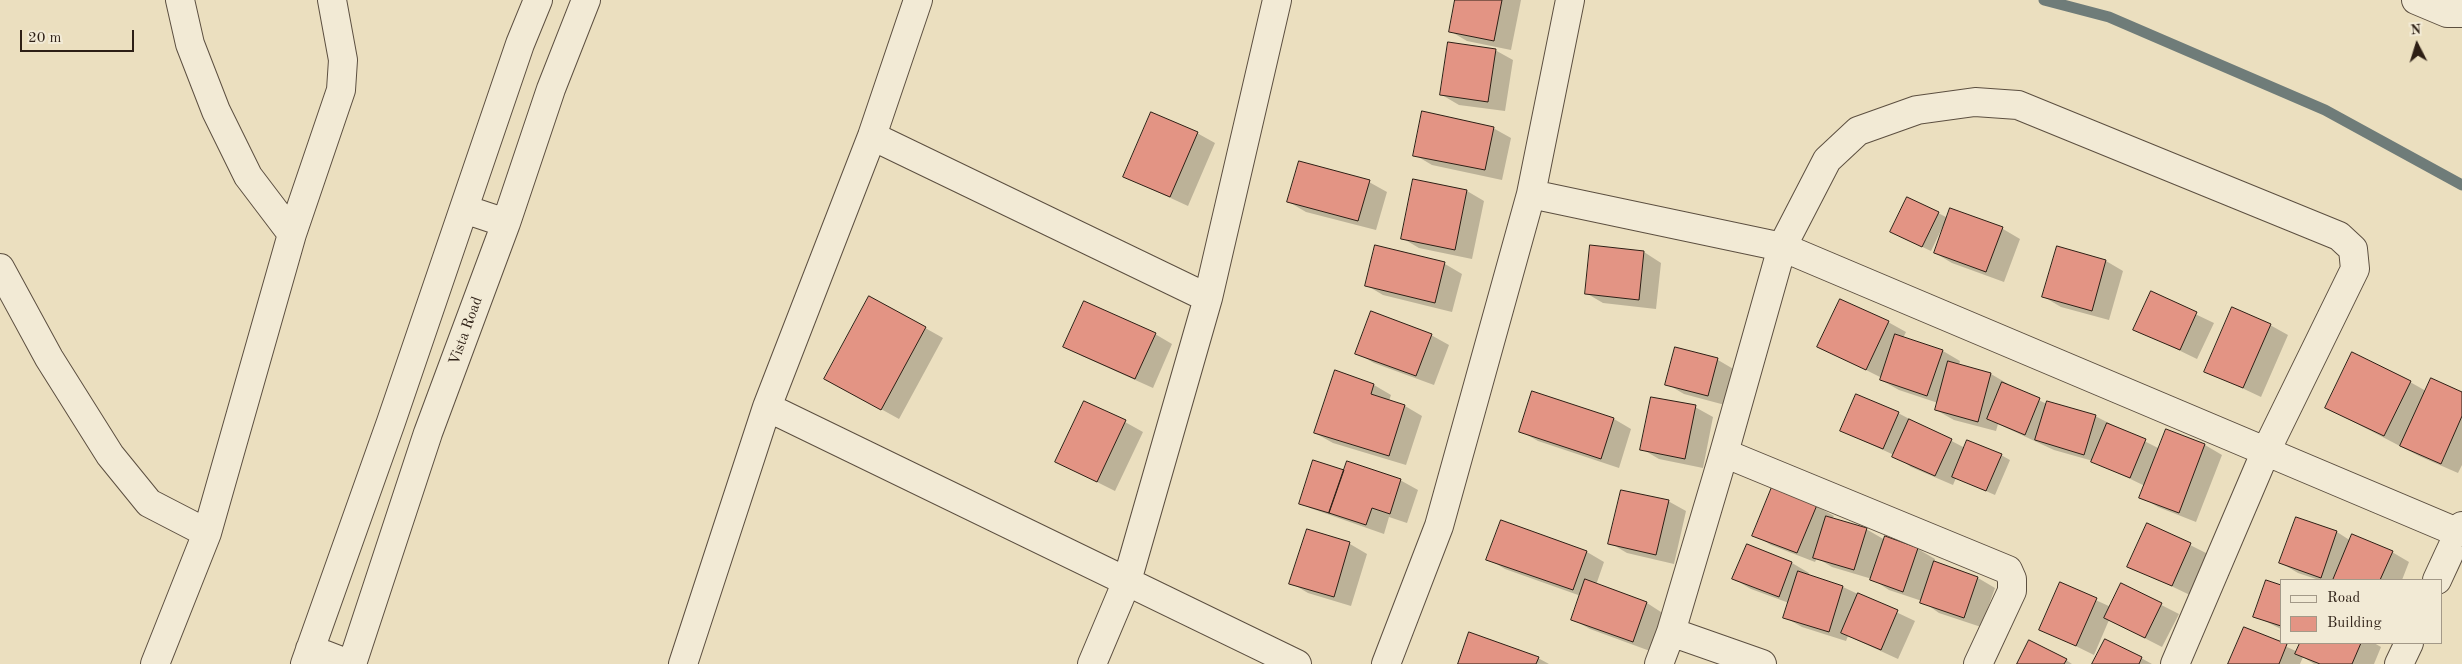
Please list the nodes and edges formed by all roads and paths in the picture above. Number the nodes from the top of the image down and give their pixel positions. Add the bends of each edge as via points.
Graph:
1 (180, 0) edge
2 (332, 0) edge
3 (538, 0) edge
4 (918, 0) edge
5 (1277, 0) edge
6 (1570, 0) edge
7 (2416, 0) edge
8 (582, 1) edge
9 (2462, 12) edge
10 (872, 136) junction
11 (1531, 194) junction
12 (464, 208) junction
13 (506, 222) junction
14 (292, 234) junction
15 (1782, 247) junction
16 (0, 268) edge
17 (1208, 298) junction
18 (767, 407) junction
19 (391, 422) junction
20 (428, 433) junction
21 (1724, 453) junction
22 (2265, 453) junction
23 (2460, 529) edge
24 (207, 533) junction
25 (2437, 579) edge
26 (1127, 582) junction
27 (1671, 632) junction
28 (2409, 644) edge
29 (307, 656) edge
30 (155, 664) edge
31 (350, 664) edge
32 (684, 664) edge
33 (1092, 664) edge
34 (1297, 664) edge
35 (1386, 664) edge
36 (1659, 664) edge
37 (1762, 664) edge
38 (1978, 664) edge
39 (2175, 664) edge
40 (2400, 664) edge

1 - 14 street via 190,44 216,111 248,176
2 - 14 street via 342,60 341,90
3 - 12 street
4 - 10 street
5 - 17 street
6 - 11 street
7 - 9 street via 2447,13
8 - 13 street, Vista Road
10 - 17 street
10 - 18 street
11 - 15 street
11 - 35 street via 1439,526
12 - 13 street
12 - 19 street
13 - 20 street, Vista Road
14 - 24 street
15 - 21 street
15 - 22 street
15 - 22 street via 1827,160 1858,131 1917,110 1975,102 2018,105 2340,236 2353,249 2355,269
16 - 24 street via 49,358 110,455 150,503
17 - 26 street
18 - 26 street
18 - 32 street
19 - 20 street
19 - 29 street
20 - 31 street, Vista Road
21 - 27 street
21 - 38 street via 2008,570 2012,591
22 - 23 street
22 - 39 street
23 - 25 street
24 - 30 street
26 - 33 street
26 - 34 street
27 - 36 street
27 - 37 street
28 - 40 street
29 - 31 street

